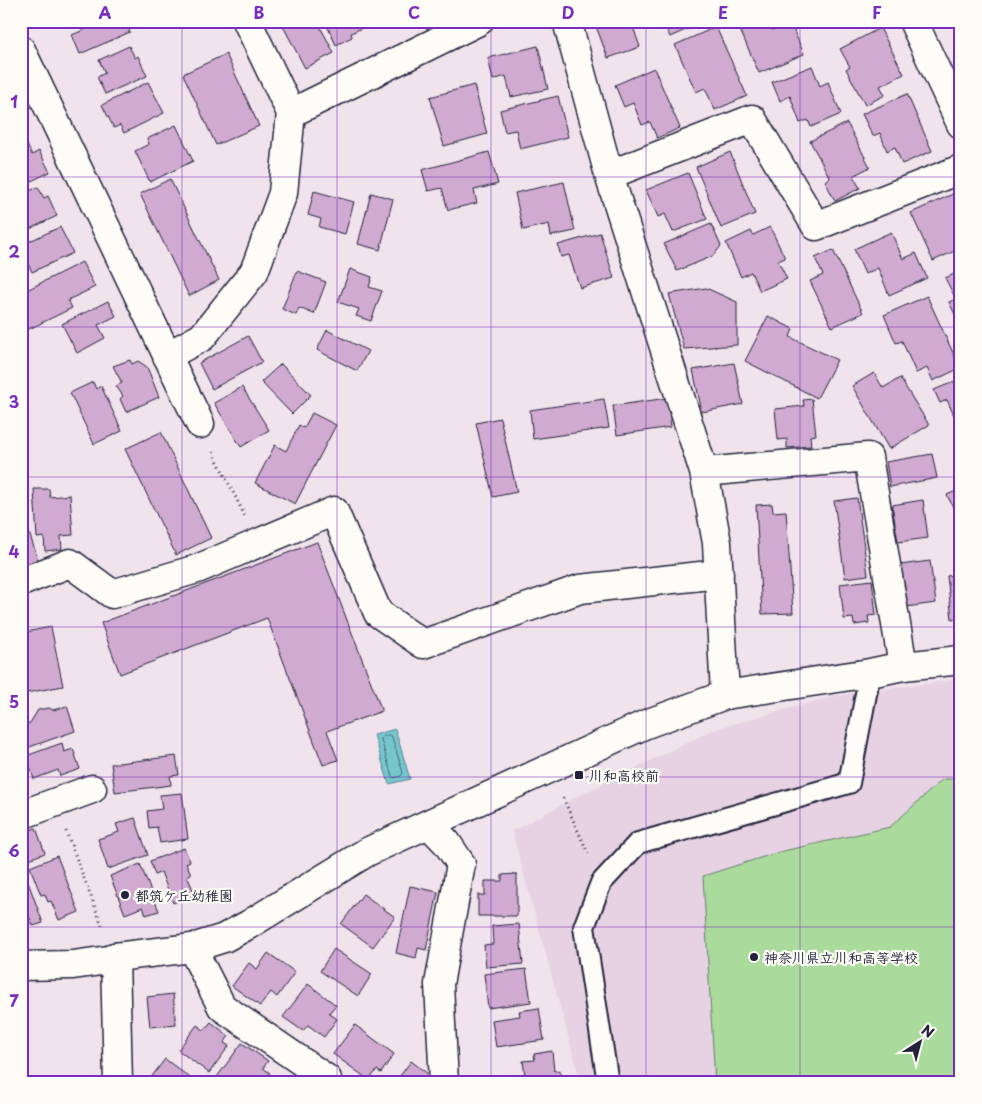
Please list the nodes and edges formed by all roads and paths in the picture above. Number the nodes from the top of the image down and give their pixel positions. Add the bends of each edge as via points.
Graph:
1 (247, 21) edge
2 (479, 21) edge
3 (567, 21) edge
4 (913, 21) edge
5 (21, 50) edge
6 (291, 113) junction
7 (961, 124) edge
8 (961, 169) edge
9 (609, 175) junction
10 (167, 356) junction
11 (200, 424) joint
12 (704, 472) junction
13 (258, 543) junction
14 (719, 574) junction
15 (21, 582) edge
16 (961, 660) edge
17 (903, 666) junction
18 (870, 673) junction
19 (725, 695) junction
20 (92, 789) dead end
21 (563, 798) dead end
22 (21, 815) edge
23 (429, 824) junction
24 (72, 843) dead end
25 (601, 883) junction
26 (103, 928) dead end
27 (192, 948) junction
28 (115, 957) junction
29 (21, 966) edge
30 (327, 1080) dead end
31 (118, 1083) edge
32 (444, 1083) edge
33 (608, 1083) edge

1 - 6 street
2 - 6 street
3 - 9 street
4 - 7 street
5 - 10 street
6 - 10 street via 283,193 254,272 202,337
8 - 9 street via 816,226 752,119
9 - 12 street
10 - 11 street
11 - 13 path
12 - 14 street via 717,543
12 - 17 street via 868,457
13 - 14 street via 334,511 378,613 424,644 580,589
13 - 15 street via 197,569 112,594 70,563
14 - 19 street
16 - 17 street
17 - 18 street
18 - 19 street
18 - 25 lane via 848,783 638,843
19 - 23 street via 646,724
20 - 22 street
21 - 25 path
23 - 27 street via 366,852 248,926
23 - 32 street via 461,864 439,984
24 - 26 path
25 - 33 lane via 584,928
27 - 28 street
27 - 30 street via 222,1006
28 - 29 street via 73,965
28 - 31 street

